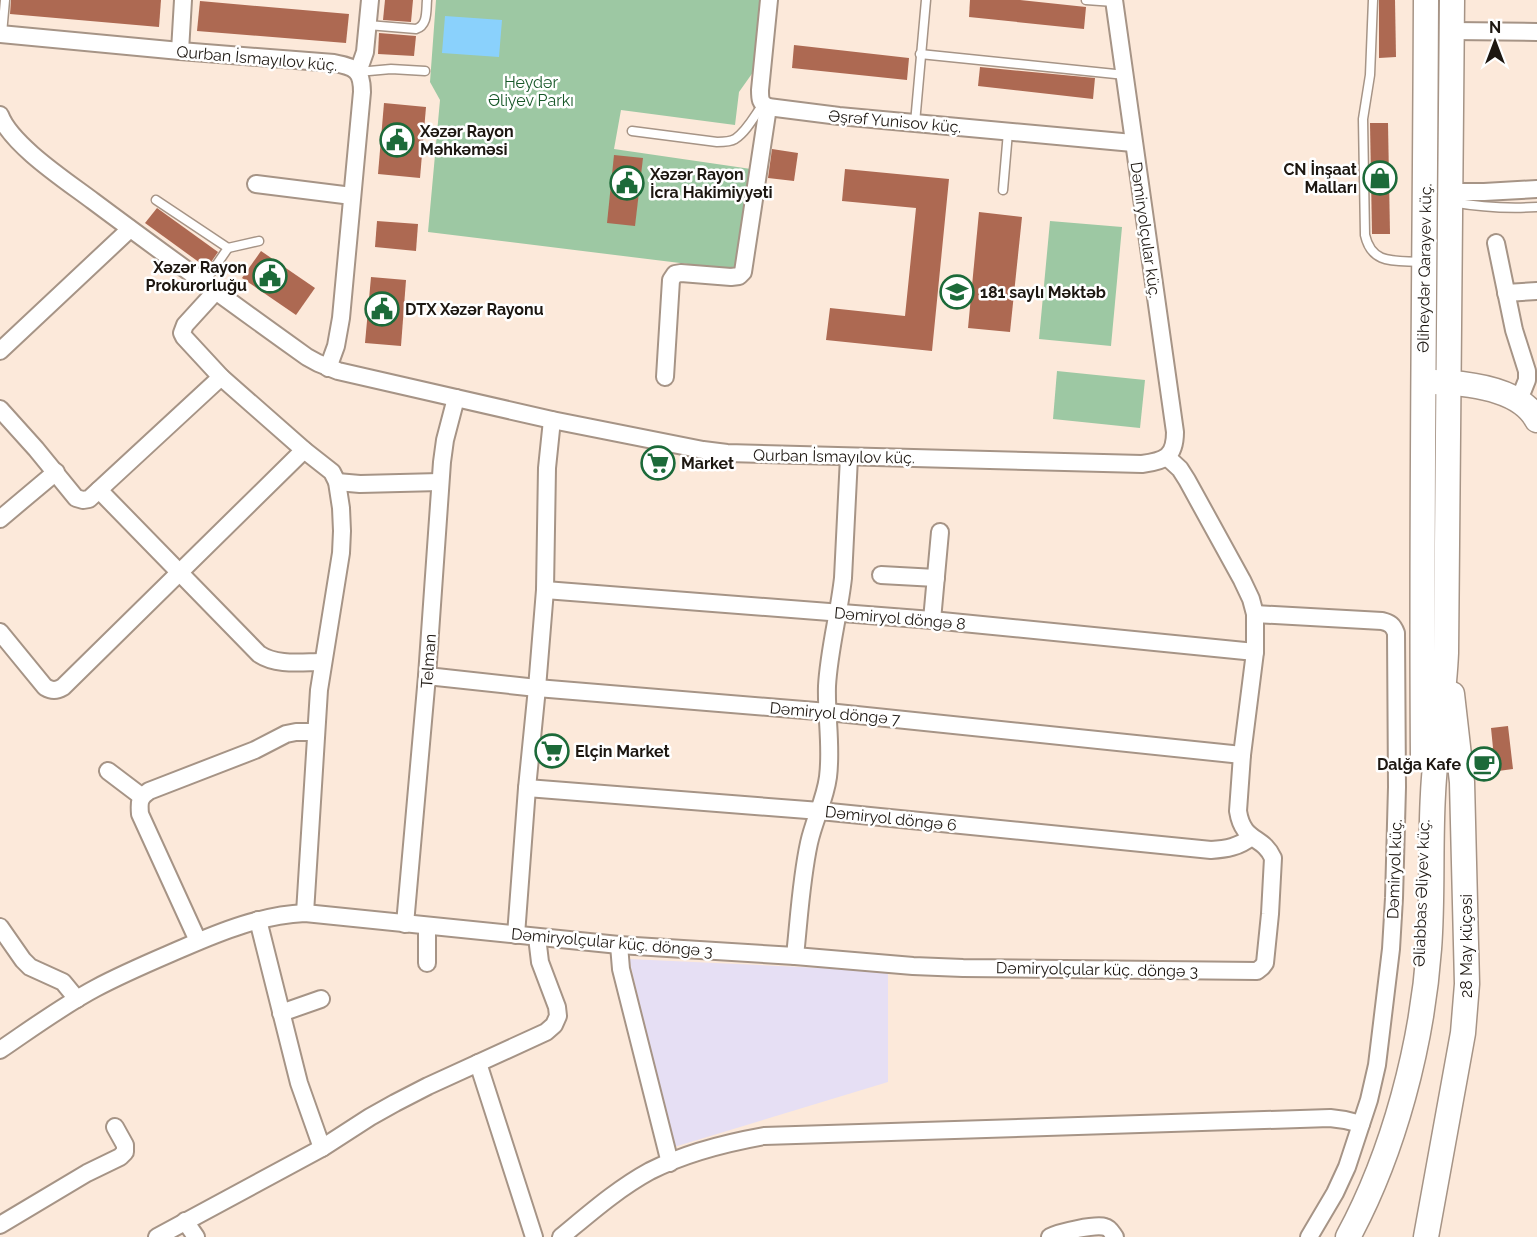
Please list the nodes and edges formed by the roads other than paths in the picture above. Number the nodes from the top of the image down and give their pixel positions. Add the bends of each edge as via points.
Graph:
1 (5, 0) edge
2 (183, 0) edge
3 (361, 0) edge
4 (370, 0) edge
5 (427, 0) edge
6 (769, 0) edge
7 (926, 0) edge
8 (1086, 0) edge
9 (1373, 0) edge
10 (1426, 0) edge
11 (1452, 0) edge
12 (1114, 1) edge
13 (368, 25) junction
14 (1452, 31) junction
15 (1537, 32) edge
16 (1, 34) edge
17 (180, 51) junction
18 (920, 54) junction
19 (425, 71) dead end
20 (358, 72) junction
21 (1125, 75) junction
22 (765, 106) junction
23 (0, 116) edge
24 (915, 123) junction
25 (632, 131) dead end
26 (1008, 132) junction
27 (4, 135) edge
28 (1133, 143) junction
29 (256, 184) dead end
30 (1537, 189) edge
31 (1003, 190) dead end
32 (352, 196) junction
33 (1451, 197) junction
34 (156, 200) dead end
35 (1425, 201) junction
36 (1537, 207) edge
37 (130, 229) junction
38 (259, 241) dead end
39 (1496, 243) dead end
40 (228, 248) junction
41 (1425, 262) junction
42 (210, 287) junction
43 (1537, 291) edge
44 (1506, 294) junction
45 (0, 351) edge
46 (328, 368) junction
47 (221, 377) junction
48 (665, 377) dead end
49 (1423, 382) junction
50 (1448, 382) junction
51 (456, 398) junction
52 (0, 409) edge
53 (1531, 411) edge
54 (552, 420) junction
55 (304, 450) junction
56 (849, 457) junction
57 (1167, 457) junction
58 (56, 472) junction
59 (337, 482) junction
60 (440, 482) junction
61 (99, 490) junction
62 (0, 519) edge
63 (940, 532) dead end
64 (1422, 536) junction
65 (178, 572) junction
66 (881, 575) dead end
67 (936, 578) junction
68 (545, 590) junction
69 (838, 612) junction
70 (1255, 614) junction
71 (932, 620) junction
72 (0, 632) edge
73 (1255, 652) junction
74 (1446, 653) junction
75 (322, 662) junction
76 (427, 676) junction
77 (537, 688) junction
78 (828, 712) junction
79 (315, 732) junction
80 (1242, 755) junction
81 (108, 771) dead end
82 (1433, 782) junction
83 (1462, 782) junction
84 (527, 788) junction
85 (141, 796) junction
86 (820, 811) junction
87 (1251, 837) junction
88 (305, 913) junction
89 (258, 920) junction
90 (405, 924) junction
91 (427, 926) junction
92 (0, 927) edge
93 (516, 935) junction
94 (537, 937) junction
95 (198, 941) junction
96 (619, 945) junction
97 (795, 956) junction
98 (428, 963) dead end
99 (77, 999) junction
100 (321, 999) dead end
101 (281, 1013) junction
102 (0, 1050) edge
103 (478, 1063) junction
104 (1361, 1124) junction
105 (115, 1127) dead end
106 (322, 1148) junction
107 (670, 1162) junction
108 (185, 1221) junction
109 (0, 1225) edge
110 (157, 1237) edge
111 (196, 1237) edge
112 (534, 1237) edge
113 (561, 1237) edge
114 (1050, 1237) edge
115 (1115, 1237) edge
116 (1309, 1237) edge
117 (1339, 1237) edge
118 (1348, 1237) edge
119 (1426, 1237) edge

1 - 16 lane
2 - 17 street
3 - 4 lane
4 - 13 street
5 - 13 lane via 426,21 421,27
6 - 22 street via 760,90
7 - 18 lane
8 - 12 lane
9 - 41 lane via 1370,75 1363,119 1365,235 1374,254 1384,259
10 - 35 main road, Əliheydər Qarayev küç.
11 - 14 main road, Əliheydər Qarayev küç.
12 - 21 street, Dəmiryolçular küç.
13 - 20 street
14 - 15 street
14 - 33 main road, Əliheydər Qarayev küç.
16 - 17 street, Qurban İsmayılov küç.
17 - 20 street, Qurban İsmayılov küç. via 334,63
18 - 21 lane
18 - 24 lane
19 - 20 lane
20 - 32 street, Qurban İsmayılov küç. via 362,92
21 - 28 street, Dəmiryolçular küç.
22 - 24 street, Əşrəf Yunisov küç.
22 - 25 lane via 735,139 727,142
22 - 48 street via 742,272 731,277 675,274 671,280
23 - 27 street, Qurban İsmayılov küç.
24 - 26 street, Əşrəf Yunisov küç.
26 - 28 street, Əşrəf Yunisov küç.
26 - 31 lane
27 - 37 street, Qurban İsmayılov küç.
28 - 57 street, Dəmiryolçular küç. via 1175,432 1174,447
29 - 32 street
30 - 33 street
32 - 46 street, Qurban İsmayılov küç. via 338,334
33 - 35 main road via 1446,210 1438,213 1430,210
33 - 36 lane via 1491,208
33 - 50 main road, Əliheydər Qarayev küç.
34 - 40 lane
35 - 41 main road, Əliheydər Qarayev küç.
37 - 42 street, Qurban İsmayılov küç.
37 - 45 street
38 - 40 lane
39 - 44 street
40 - 42 lane
41 - 49 main road, Əliheydər Qarayev küç.
42 - 46 street, Qurban İsmayılov küç.
42 - 47 street via 182,333
43 - 44 street
44 - 53 street via 1527,371 1523,390
46 - 51 street, Qurban İsmayılov küç.
47 - 55 street
47 - 61 street
49 - 50 main road
49 - 64 main road, Əliheydər Qarayev küç.
50 - 53 main road via 1476,386
50 - 74 main road, Əliheydər Qarayev küç.
51 - 54 street, Qurban İsmayılov küç.
51 - 60 street, Telman
52 - 58 street
54 - 56 street, Qurban İsmayılov küç. via 727,453
54 - 68 street via 547,468
55 - 59 street via 332,472
55 - 65 street
56 - 57 street, Qurban İsmayılov küç. via 1142,464
56 - 69 street
57 - 70 street via 1187,480 1242,580
58 - 61 street via 76,498 89,499
58 - 62 street
59 - 60 street
59 - 75 street via 341,553
60 - 76 street, Telman
61 - 65 street
63 - 67 street
64 - 74 main road
64 - 117 main road, Əliabbas Əliyev küç. via 1423,903 1418,987 1388,1123
65 - 72 street via 57,690 45,687
65 - 75 street via 267,660
66 - 67 street
67 - 71 street
68 - 69 street, Dəmiryol döngə 8
68 - 77 street
69 - 71 street, Dəmiryol döngə 8
69 - 78 street via 828,679
70 - 73 street
70 - 104 street, Dəmiryol küç. via 1382,621 1390,623 1396,633 1394,898 1377,1065
71 - 73 street, Dəmiryol döngə 8
73 - 80 street
74 - 82 main road
74 - 83 main road, 28 May küçəsi
75 - 79 street
76 - 77 street, Dəmiryol döngə 7
76 - 90 street, Telman
77 - 78 street, Dəmiryol döngə 7
77 - 84 street
78 - 80 street, Dəmiryol döngə 7
78 - 86 street via 828,777
79 - 85 street via 286,734
79 - 88 street
80 - 87 street via 1238,811 1243,828
81 - 85 street
82 - 83 main road via 1440,767 1447,763 1454,765
82 - 118 main road via 1429,948 1418,1027 1386,1150
83 - 119 main road, 28 May küçəsi via 1466,1012
84 - 86 street, Dəmiryol döngə 6
84 - 93 street
85 - 95 street via 140,814
86 - 87 street, Dəmiryol döngə 6 via 1211,850 1243,844
86 - 97 street via 809,843
87 - 97 street, Dəmiryolçular küç. döngə 3 via 1265,845 1273,858 1265,963 1257,971 913,966
88 - 89 street, Dəmiryolçular küç. döngə 3
88 - 90 street, Dəmiryolçular küç. döngə 3
89 - 95 street, Dəmiryolçular küç. döngə 3
89 - 101 street
90 - 91 street, Dəmiryolçular küç. döngə 3
91 - 93 street, Dəmiryolçular küç. döngə 3
91 - 98 street
92 - 99 street via 22,960 63,982
93 - 94 street, Dəmiryolçular küç. döngə 3
94 - 96 street, Dəmiryolçular küç. döngə 3
94 - 103 street via 540,962 557,1007 554,1025
95 - 99 street, Dəmiryolçular küç. döngə 3
96 - 97 street, Dəmiryolçular küç. döngə 3
96 - 107 street via 621,969
99 - 102 street, Dəmiryolçular küç. döngə 3
100 - 101 street
101 - 106 street via 299,1083
103 - 106 street via 395,1103
103 - 112 street
104 - 107 street via 1330,1118 764,1136
104 - 116 street, Dəmiryol küç. via 1347,1167
105 - 109 street via 125,1145 120,1157
106 - 108 street
107 - 113 street via 624,1188
108 - 110 street
108 - 111 street
114 - 115 street via 1099,1226 1106,1227

